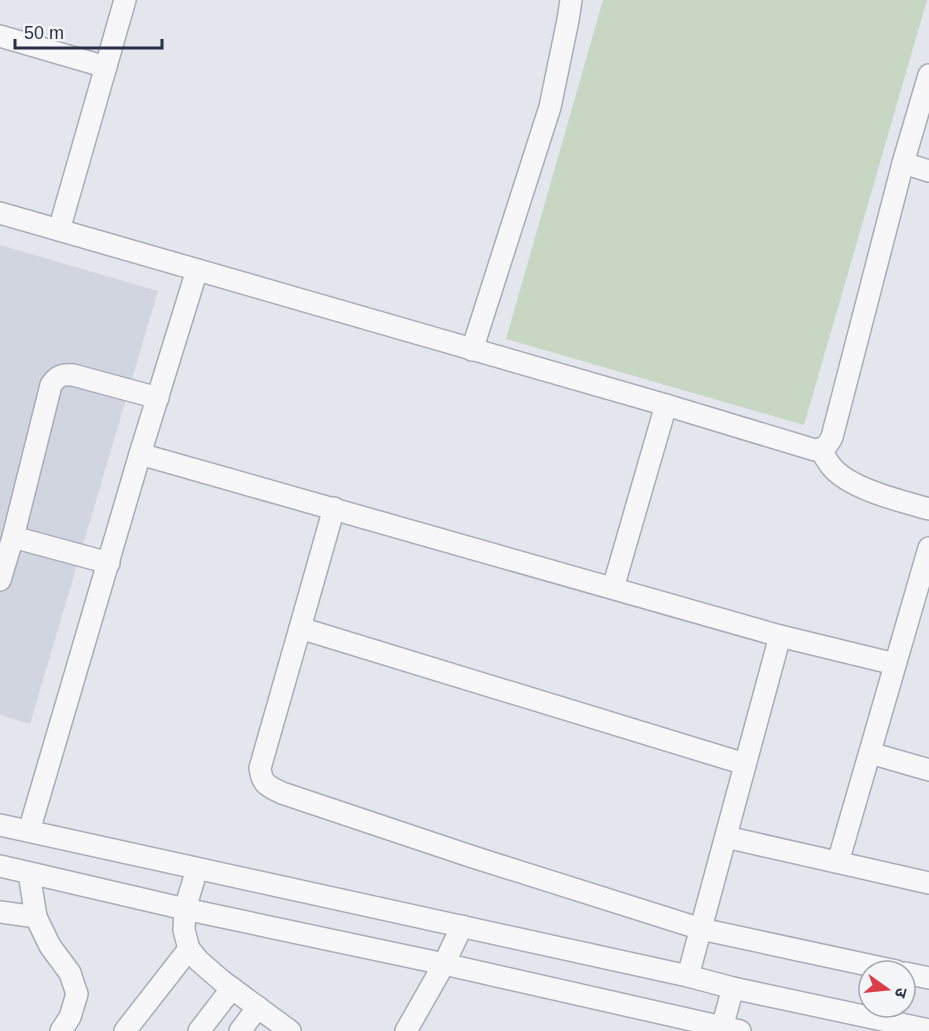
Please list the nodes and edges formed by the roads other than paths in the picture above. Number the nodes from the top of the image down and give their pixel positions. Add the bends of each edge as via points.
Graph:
1 (125, 0) edge
2 (571, 0) edge
3 (0, 36) edge
4 (106, 67) junction
5 (929, 75) edge
6 (903, 164) junction
7 (929, 171) edge
8 (0, 213) edge
9 (59, 230) junction
10 (196, 270) junction
11 (472, 350) junction
12 (158, 398) junction
13 (666, 405) junction
14 (820, 449) junction
15 (140, 454) junction
16 (334, 508) junction
17 (929, 509) edge
18 (13, 537) junction
19 (929, 549) edge
20 (108, 563) junction
21 (0, 580) edge
22 (613, 588) junction
23 (300, 628) junction
24 (780, 636) junction
25 (895, 664) junction
26 (870, 753) junction
27 (745, 764) junction
28 (929, 770) edge
29 (0, 825) edge
30 (29, 831) junction
31 (726, 837) junction
32 (838, 862) junction
33 (0, 866) edge
34 (197, 869) junction
35 (29, 873) junction
36 (929, 883) edge
37 (185, 909) junction
38 (0, 912) edge
39 (36, 917) junction
40 (462, 926) junction
41 (701, 928) junction
42 (189, 949) junction
43 (857, 962) edge
44 (444, 964) junction
45 (688, 976) junction
46 (232, 988) junction
47 (733, 988) junction
48 (258, 1007) junction
49 (728, 1030) edge
50 (929, 1030) edge
51 (61, 1031) edge
52 (124, 1031) edge
53 (200, 1031) edge
54 (240, 1031) edge
55 (290, 1031) edge
56 (406, 1031) edge

1 - 4 street
2 - 11 street via 550,107
3 - 4 street
4 - 9 street
5 - 6 street
6 - 7 street
6 - 14 street via 832,437
8 - 9 street
9 - 10 street
10 - 11 street
10 - 12 street
11 - 13 street
12 - 15 street
12 - 18 street via 73,375 57,377 51,385
13 - 14 street
13 - 22 street
14 - 17 street via 832,467 849,481
15 - 16 street
15 - 20 street
16 - 22 street
16 - 23 street
18 - 20 street
18 - 21 street
19 - 25 street
20 - 30 street
22 - 24 street
23 - 27 street
23 - 41 street via 260,768 269,787
24 - 25 street
24 - 27 street
25 - 26 street
26 - 28 street
26 - 32 street
27 - 31 street
29 - 30 street
30 - 34 street
31 - 32 street
31 - 41 street
32 - 36 street
33 - 35 street
34 - 37 street
34 - 40 street
35 - 37 street
35 - 39 street
37 - 42 street via 184,930
37 - 44 street
38 - 39 street
39 - 51 street via 50,946 70,973 77,993
40 - 44 street
40 - 45 street
41 - 43 street
41 - 45 street
42 - 46 street
42 - 52 street
44 - 49 street
44 - 56 street
45 - 47 street
46 - 48 street
46 - 53 street
47 - 49 street
47 - 50 street
48 - 54 street
48 - 55 street

